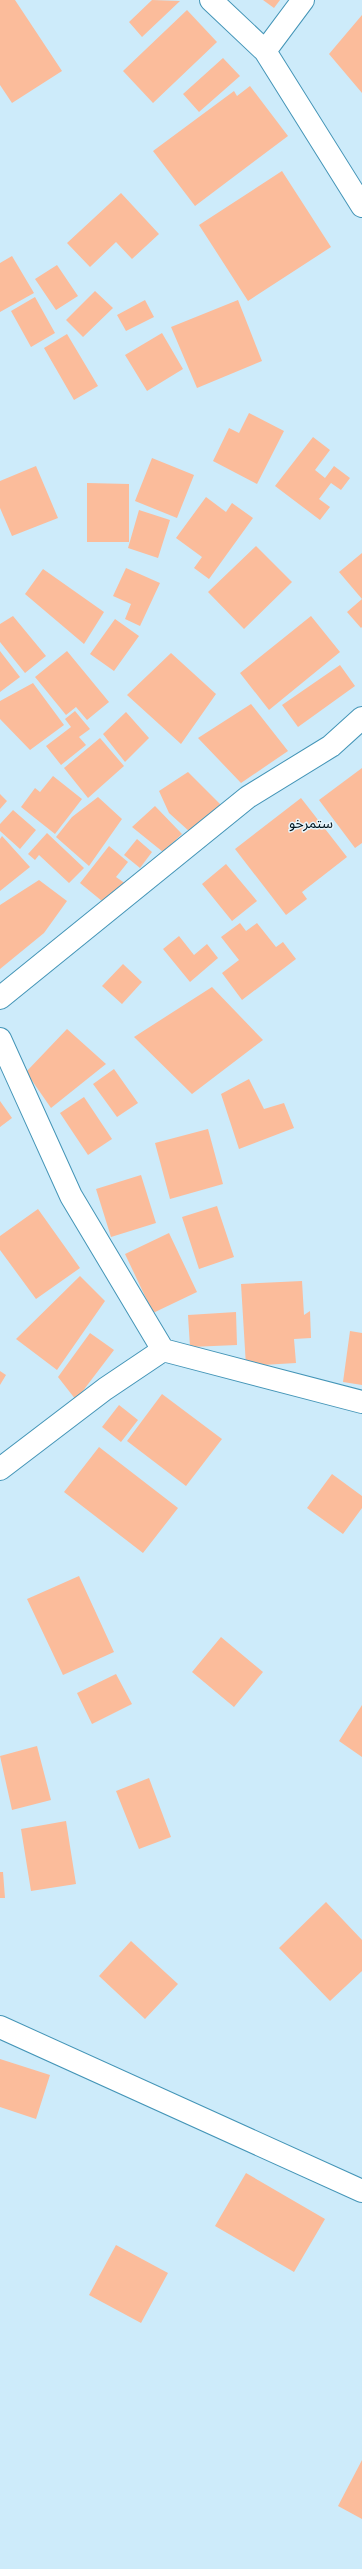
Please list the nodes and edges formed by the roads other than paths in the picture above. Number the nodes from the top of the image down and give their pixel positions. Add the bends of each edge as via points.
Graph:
1 (211, 0) edge
2 (303, 0) edge
3 (265, 51) junction
4 (362, 206) edge
5 (362, 718) edge
6 (0, 998) edge
7 (0, 1039) edge
8 (163, 1350) junction
9 (362, 1402) edge
10 (0, 1469) edge
11 (0, 2027) edge
12 (362, 2191) edge

1 - 3 street
2 - 3 street
3 - 4 street
5 - 6 street via 332,746 248,797
7 - 8 street via 71,1196
8 - 9 street
8 - 10 street via 105,1389
11 - 12 street

